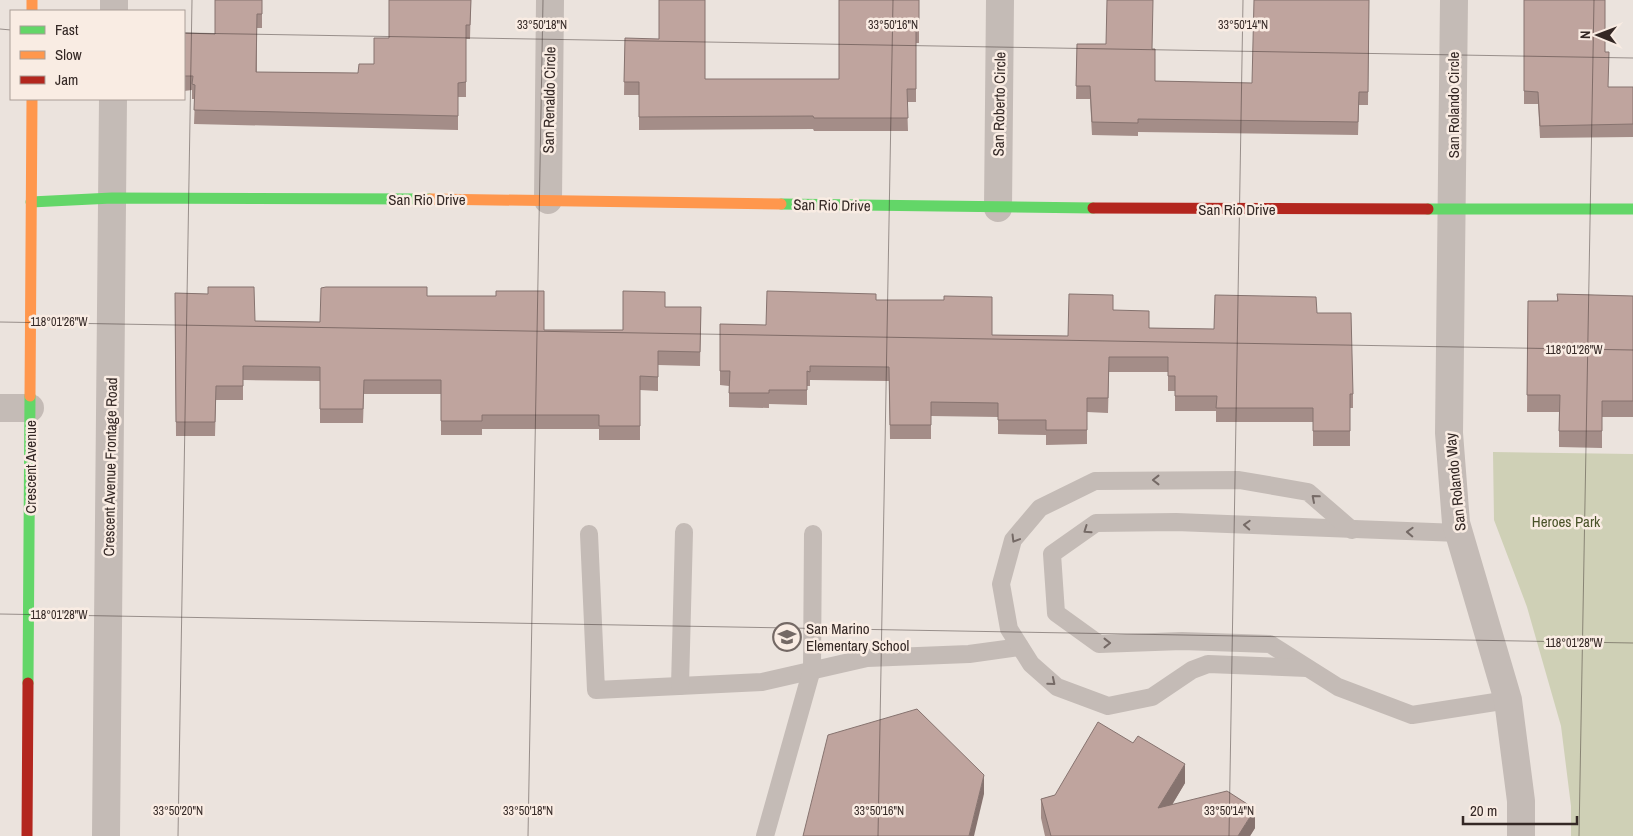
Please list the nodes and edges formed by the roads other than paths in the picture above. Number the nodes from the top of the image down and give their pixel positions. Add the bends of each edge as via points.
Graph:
1 (550, 0) edge
2 (1000, 0) edge
3 (1454, 0) edge
4 (32, 100) edge
5 (113, 100) edge
6 (112, 198) junction
7 (548, 200) junction
8 (31, 202) junction
9 (998, 208) junction
10 (1453, 210) junction
11 (1633, 210) edge
12 (0, 408) edge
13 (30, 408) junction
14 (1352, 530) junction
15 (684, 532) dead end
16 (1459, 533) junction
17 (589, 534) dead end
18 (813, 534) dead end
19 (1020, 647) junction
20 (1308, 668) junction
21 (812, 669) junction
22 (680, 686) junction
23 (1508, 700) junction
24 (27, 836) edge
25 (106, 836) edge
26 (765, 836) edge
27 (1521, 836) edge

1 - 7 street, San Renaldo Circle
2 - 9 street, San Roberto Circle
3 - 10 street, San Rolando Circle
4 - 8 street, Crescent Avenue
5 - 6 street, Crescent Avenue Frontage Road
6 - 7 street, San Rio Drive
6 - 8 street, San Rio Drive
6 - 25 street, Crescent Avenue Frontage Road
7 - 9 street, San Rio Drive
8 - 13 street, Crescent Avenue
9 - 10 street, San Rio Drive
10 - 11 street, San Rio Drive
10 - 16 street, San Rolando Way via 1449,433
12 - 13 street
13 - 24 street, Crescent Avenue
16 -> 14 lane
14 -> 19 lane via 1308,492 1240,480 1095,481 1040,508 1013,540 1001,584 1009,629
14 -> 20 lane via 1176,522 1096,524 1052,554 1056,613 1099,644 1182,641 1270,644
15 - 22 lane
16 - 23 street, San Rolando Way
17 - 22 lane via 596,690
18 - 21 lane
19 -> 20 lane via 1031,664 1057,688 1108,706 1152,697 1192,670 1208,664
19 - 21 lane via 969,654 867,658
20 - 23 lane via 1338,687 1412,715
21 - 22 lane via 762,682
21 - 26 lane
23 - 27 street, San Rolando Way via 1521,801

